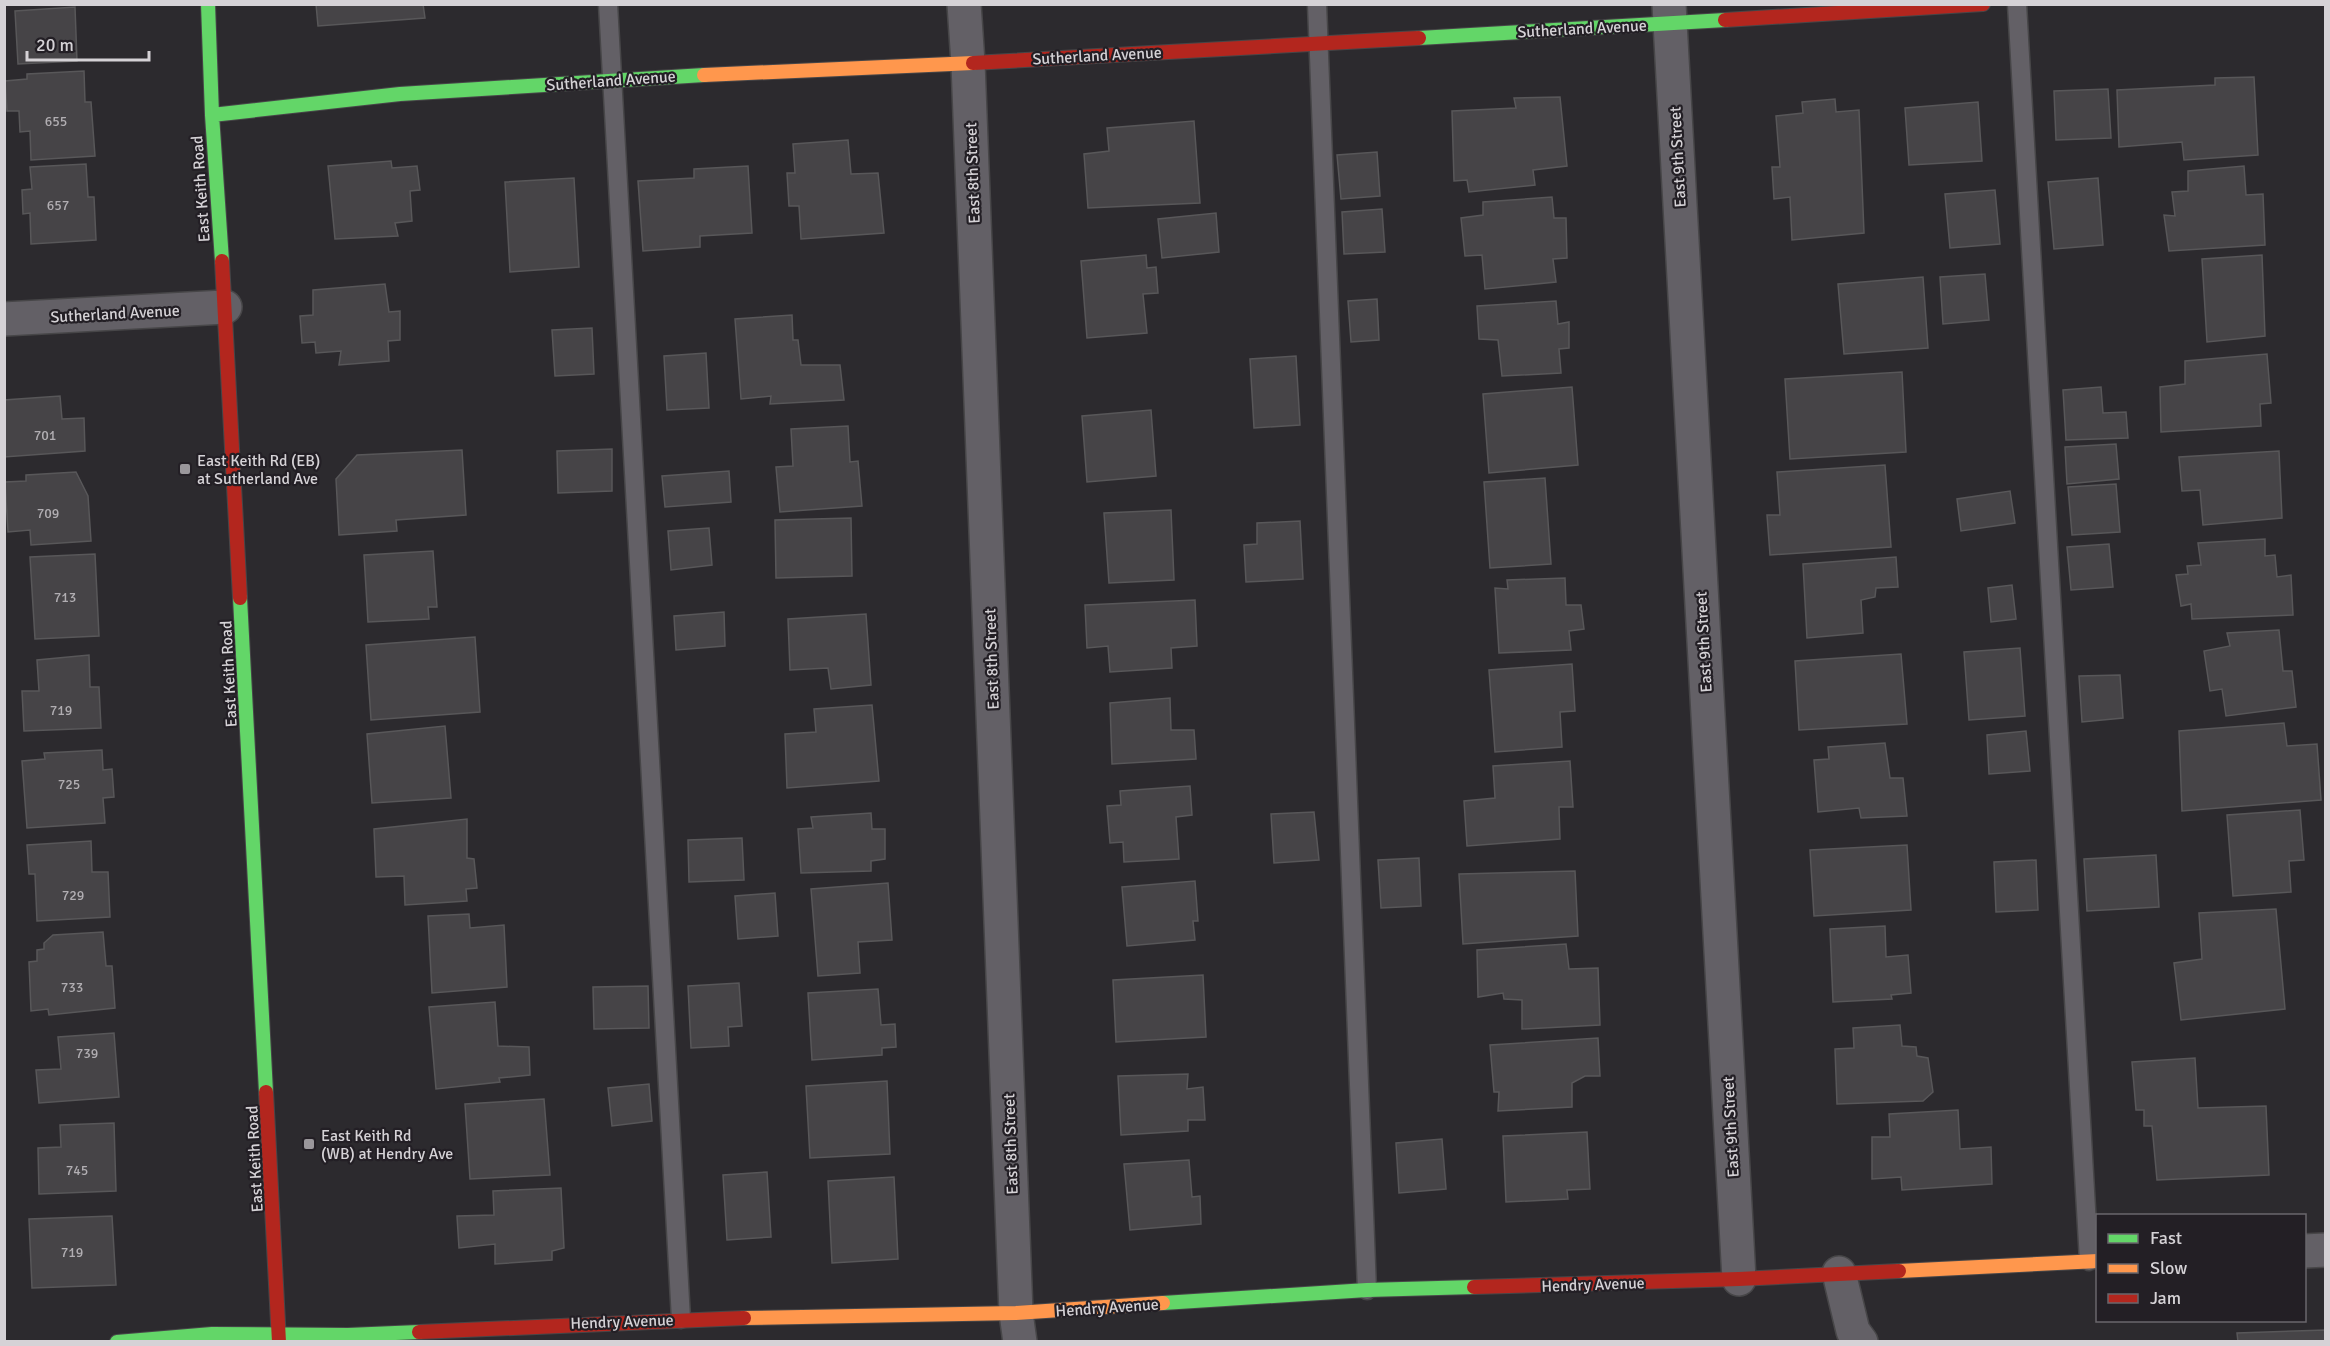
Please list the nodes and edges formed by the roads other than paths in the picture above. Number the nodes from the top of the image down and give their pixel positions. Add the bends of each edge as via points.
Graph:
1 (208, 4) edge
2 (608, 4) edge
3 (964, 4) edge
4 (1317, 4) edge
5 (1983, 4) edge
6 (2017, 4) edge
7 (1669, 14) edge
8 (1319, 42) junction
9 (968, 63) junction
10 (612, 79) junction
11 (212, 115) junction
12 (225, 307) junction
13 (4, 319) edge
14 (2325, 1250) edge
15 (2306, 1251) edge
16 (2093, 1261) edge
17 (1839, 1273) junction
18 (1739, 1280) junction
19 (1367, 1290) junction
20 (681, 1319) junction
21 (547, 1324) junction
22 (1018, 1327) edge
23 (279, 1337) edge
24 (117, 1341) edge
25 (557, 1341) edge
26 (1861, 1341) edge

1 - 11 street, East Keith Road
2 - 10 lane
3 - 9 street, East 8th Street
4 - 8 lane
5 - 7 street, Sutherland Avenue
6 - 16 lane
7 - 8 street, Sutherland Avenue
7 - 18 street, East 9th Street
8 - 9 street, Sutherland Avenue
8 - 19 lane
9 - 10 street, Sutherland Avenue
9 - 22 street, East 8th Street
10 - 11 street, Sutherland Avenue via 287,105
10 - 20 lane
11 - 12 street, East Keith Road
12 - 13 street, Sutherland Avenue
12 - 23 street, East Keith Road
14 - 15 street
16 - 17 street, Hendry Avenue
17 - 18 street, Hendry Avenue
17 - 26 street via 1853,1331
18 - 19 street, Hendry Avenue
19 - 22 street, Hendry Avenue
20 - 21 street, Hendry Avenue
20 - 22 street, Hendry Avenue
21 - 23 street, Hendry Avenue
21 - 25 lane
23 - 24 street, Hendry Avenue via 212,1334

